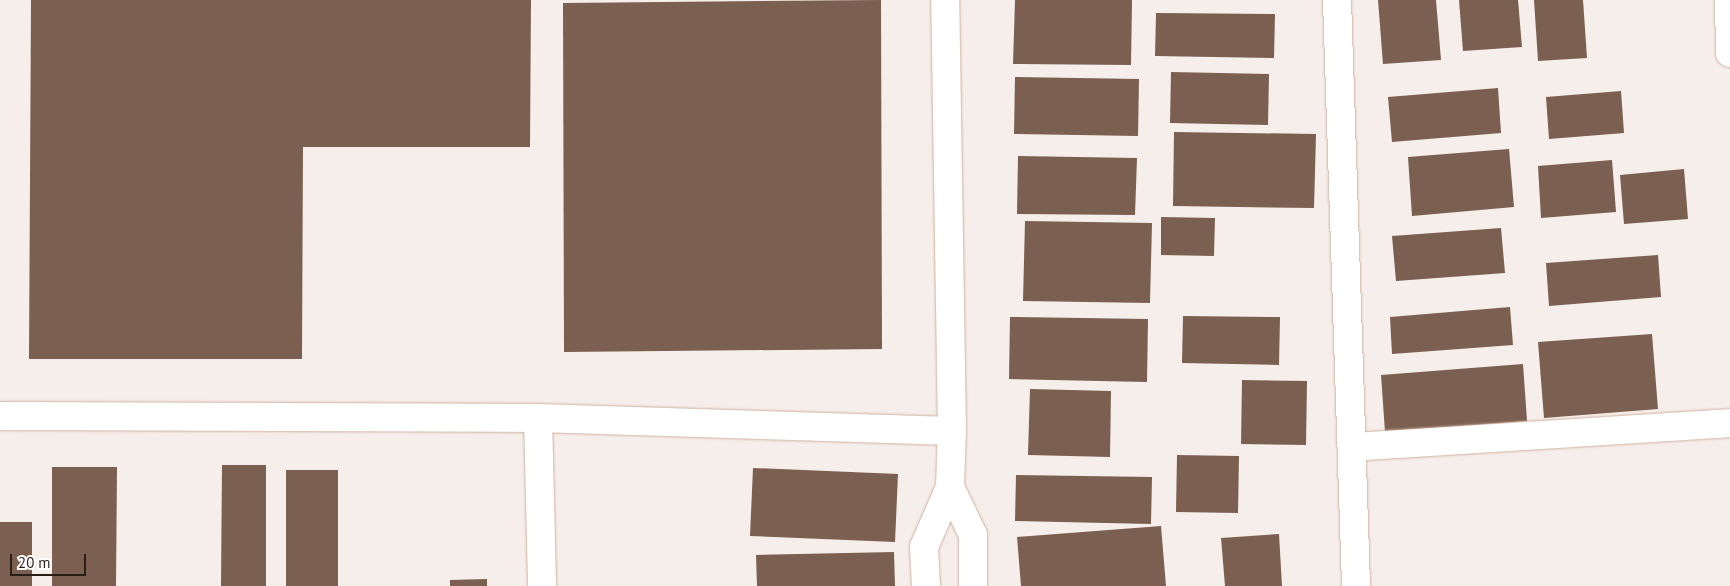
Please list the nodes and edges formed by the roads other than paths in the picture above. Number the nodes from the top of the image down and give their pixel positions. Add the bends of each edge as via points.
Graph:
1 (945, 0) edge
2 (1337, 0) edge
3 (1729, 0) edge
4 (1730, 53) edge
5 (0, 416) edge
6 (538, 418) junction
7 (1730, 422) edge
8 (952, 431) junction
9 (1352, 447) junction
10 (950, 486) junction
11 (542, 586) edge
12 (926, 586) edge
13 (973, 586) edge
14 (1356, 586) edge

1 - 8 street
2 - 9 street
3 - 4 street
5 - 6 street
6 - 8 street
6 - 11 street
7 - 9 street
8 - 10 street
9 - 14 street
10 - 12 street via 924,547
10 - 13 street via 973,535

